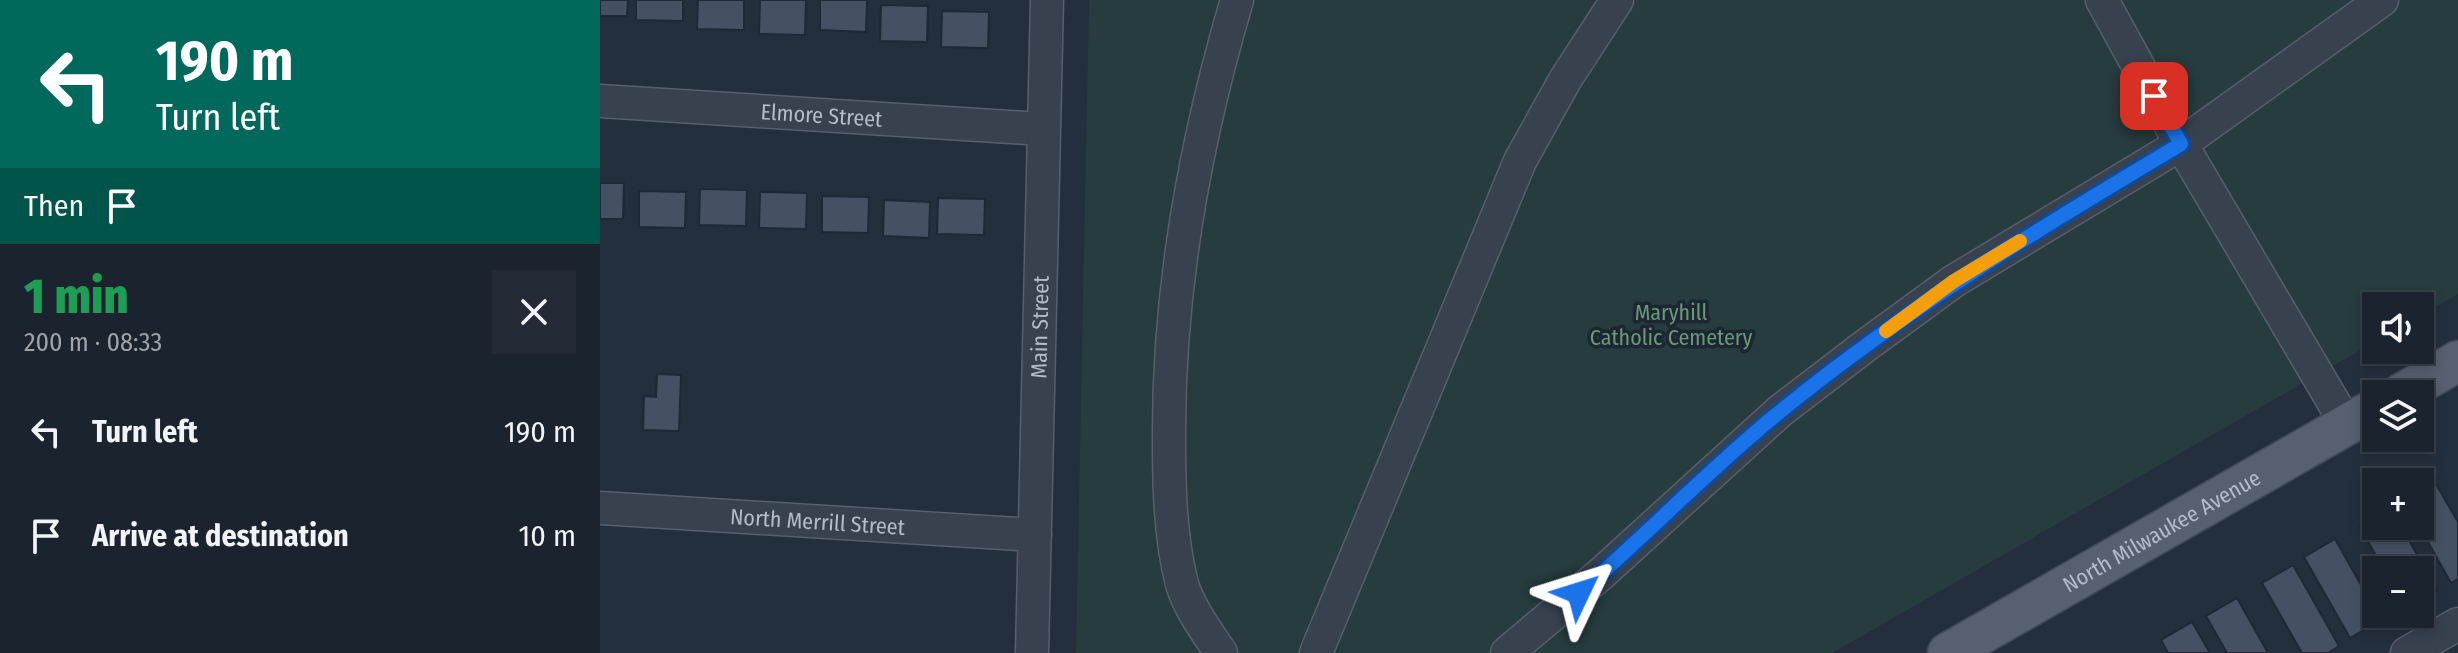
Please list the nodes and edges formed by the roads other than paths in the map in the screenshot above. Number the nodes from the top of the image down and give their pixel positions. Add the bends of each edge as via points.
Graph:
1 (1047, 0) edge
2 (1237, 0) edge
3 (1617, 0) edge
4 (2102, 0) edge
5 (2382, 0) edge
6 (600, 101) edge
7 (1043, 129) junction
8 (2181, 144) junction
9 (2458, 361) edge
10 (2425, 380) edge
11 (2361, 417) edge
12 (600, 508) edge
13 (1035, 535) junction
14 (2458, 624) edge
15 (1032, 653) edge
16 (1221, 653) edge
17 (1316, 653) edge
18 (1507, 653) edge
19 (1948, 653) edge
20 (2407, 653) edge

1 - 7 street, Main Street
2 - 16 street via 1180,251 1169,374 1173,524 1183,587
3 - 17 street via 1520,161
4 - 8 street
5 - 8 street
6 - 7 street, Elmore Street
7 - 13 street, Main Street
8 - 11 street
8 - 18 street via 1954,281 1865,346 1780,411
9 - 10 main road
11 - 19 main road, North Milwaukee Avenue
12 - 13 street, North Merrill Street
13 - 15 street, Main Street
14 - 20 street

